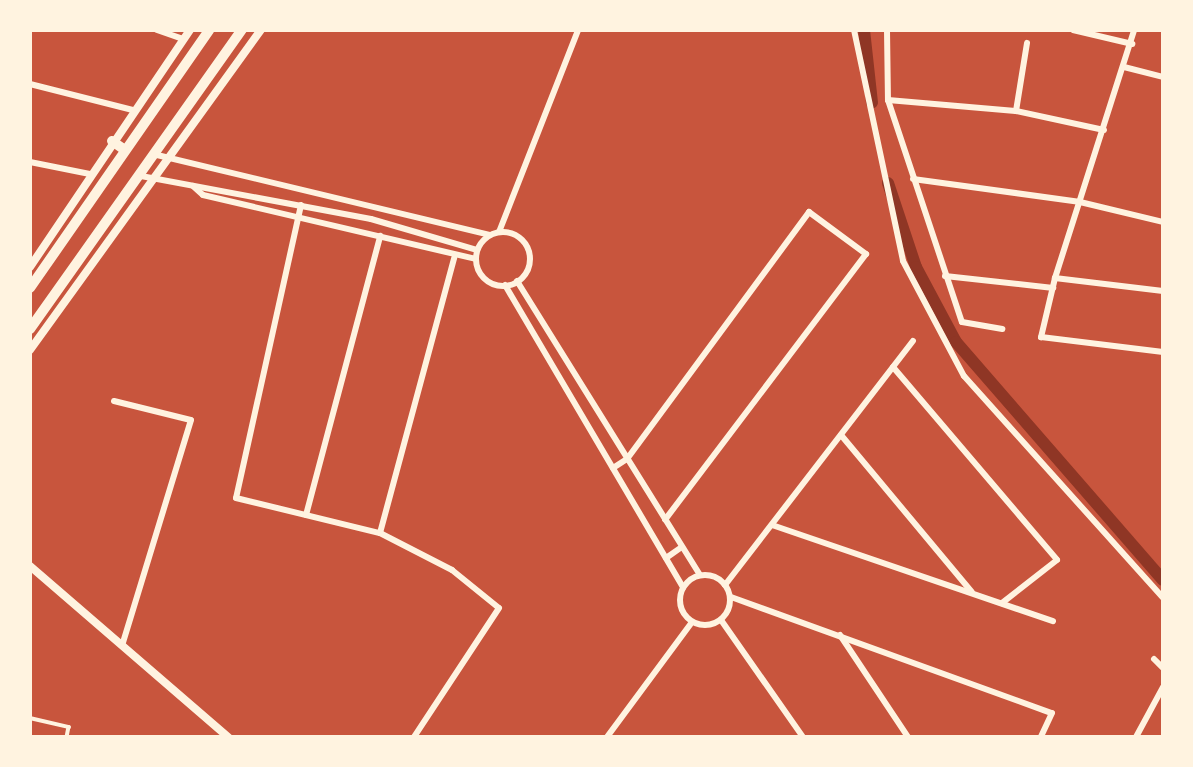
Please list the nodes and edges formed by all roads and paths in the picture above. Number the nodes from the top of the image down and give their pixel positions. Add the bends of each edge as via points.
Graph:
1 (157, 30) edge
2 (190, 30) edge
3 (209, 30) edge
4 (242, 30) edge
5 (261, 30) edge
6 (578, 30) edge
7 (854, 30) edge
8 (887, 30) edge
9 (1073, 30) edge
10 (1134, 30) edge
11 (183, 39) junction
12 (1027, 43) dead end
13 (1132, 44) junction
14 (1124, 67) junction
15 (1163, 77) edge
16 (30, 84) edge
17 (888, 100) junction
18 (133, 110) junction
19 (1016, 111) junction
20 (1104, 130) junction
21 (112, 141) junction
22 (125, 150) junction
23 (162, 157) junction
24 (30, 162) edge
25 (90, 174) junction
26 (913, 178) junction
27 (146, 179) junction
28 (193, 186) junction
29 (328, 195) junction
30 (1080, 202) junction
31 (301, 205) junction
32 (374, 206) junction
33 (324, 210) junction
34 (298, 217) junction
35 (371, 219) junction
36 (1163, 222) edge
37 (499, 232) junction
38 (490, 235) junction
39 (380, 236) junction
40 (477, 250) junction
41 (454, 258) junction
42 (476, 259) junction
43 (30, 267) edge
44 (945, 276) junction
45 (1055, 278) junction
46 (517, 281) junction
47 (505, 285) junction
48 (30, 288) edge
49 (1053, 288) junction
50 (1163, 291) edge
51 (30, 329) edge
52 (1002, 330) dead end
53 (913, 341) dead end
54 (30, 351) edge
55 (1163, 352) edge
56 (567, 361) junction
57 (893, 367) junction
58 (554, 369) junction
59 (114, 401) dead end
60 (600, 415) junction
61 (586, 423) junction
62 (841, 435) junction
63 (627, 458) junction
64 (613, 468) junction
65 (306, 515) junction
66 (665, 520) junction
67 (772, 525) junction
68 (380, 533) junction
69 (682, 547) junction
70 (666, 558) junction
71 (30, 566) edge
72 (700, 575) junction
73 (725, 585) junction
74 (683, 587) junction
75 (973, 594) junction
76 (731, 597) junction
77 (1163, 598) edge
78 (1002, 603) junction
79 (722, 620) junction
80 (1053, 621) dead end
81 (692, 622) junction
82 (840, 635) junction
83 (123, 643) junction
84 (1154, 659) dead end
85 (1163, 668) edge
86 (1163, 687) edge
87 (30, 718) edge
88 (67, 737) edge
89 (228, 737) edge
90 (414, 737) edge
91 (607, 737) edge
92 (803, 737) edge
93 (908, 737) edge
94 (1041, 737) edge
95 (1136, 737) edge

1 - 11 street
2 - 11 street
3 - 22 highway
4 - 23 highway
5 - 23 street
6 - 37 street
7 - 77 street via 903,261 964,376
8 - 17 street
9 - 13 street
10 - 13 street
11 - 18 street
12 - 19 street
13 - 14 street
14 - 15 street
14 - 20 street
16 - 18 street
17 - 19 street via 904,97
17 - 26 street
18 - 21 street
19 - 20 street
20 - 30 street
21 - 22 highway
21 - 25 street
22 - 48 highway
23 - 27 highway
23 - 29 street
24 - 25 street
25 - 43 street
26 - 30 street
26 - 44 street
27 - 28 street
27 - 51 highway
27 - 54 street
28 - 31 street
28 - 34 street via 203,195
29 - 32 street
29 - 33 street
30 - 36 street
30 - 45 street
31 - 33 street
31 - 34 street
32 - 35 street
32 - 38 street
33 - 35 street
34 - 39 street
34 - 65 street via 236,498
35 - 40 street
37 - 38 street
37 - 46 street via 516,235 528,249 529,266
38 - 40 street
39 - 41 street
39 - 65 street
40 - 42 street
41 - 42 street
41 - 68 street
42 - 47 street via 481,275
44 - 49 street
44 - 52 street via 962,322
45 - 49 street
45 - 50 street
46 - 47 street
46 - 56 street
47 - 58 street
49 - 55 street via 1041,337
53 - 57 street
56 - 58 street
56 - 60 street
57 - 62 street
57 - 78 street via 1057,560
58 - 61 street
59 - 83 street via 191,420
60 - 61 street
60 - 63 street
61 - 64 street
62 - 67 street
62 - 75 street
63 - 64 street
63 - 66 street
63 - 66 street via 809,212 866,254
64 - 70 street
65 - 68 street
66 - 69 street
67 - 73 street
67 - 75 street
68 - 90 street via 452,570 499,608
69 - 70 street
69 - 72 street
70 - 74 street
71 - 83 street
72 - 73 street
72 - 74 street
73 - 76 street
74 - 81 street via 679,603
75 - 78 street
76 - 79 street
76 - 82 street
78 - 80 street
79 - 81 street
79 - 92 street
81 - 91 street
82 - 93 street
82 - 94 street via 1052,713
83 - 89 street
84 - 85 street
86 - 95 street
87 - 88 lane via 69,727

